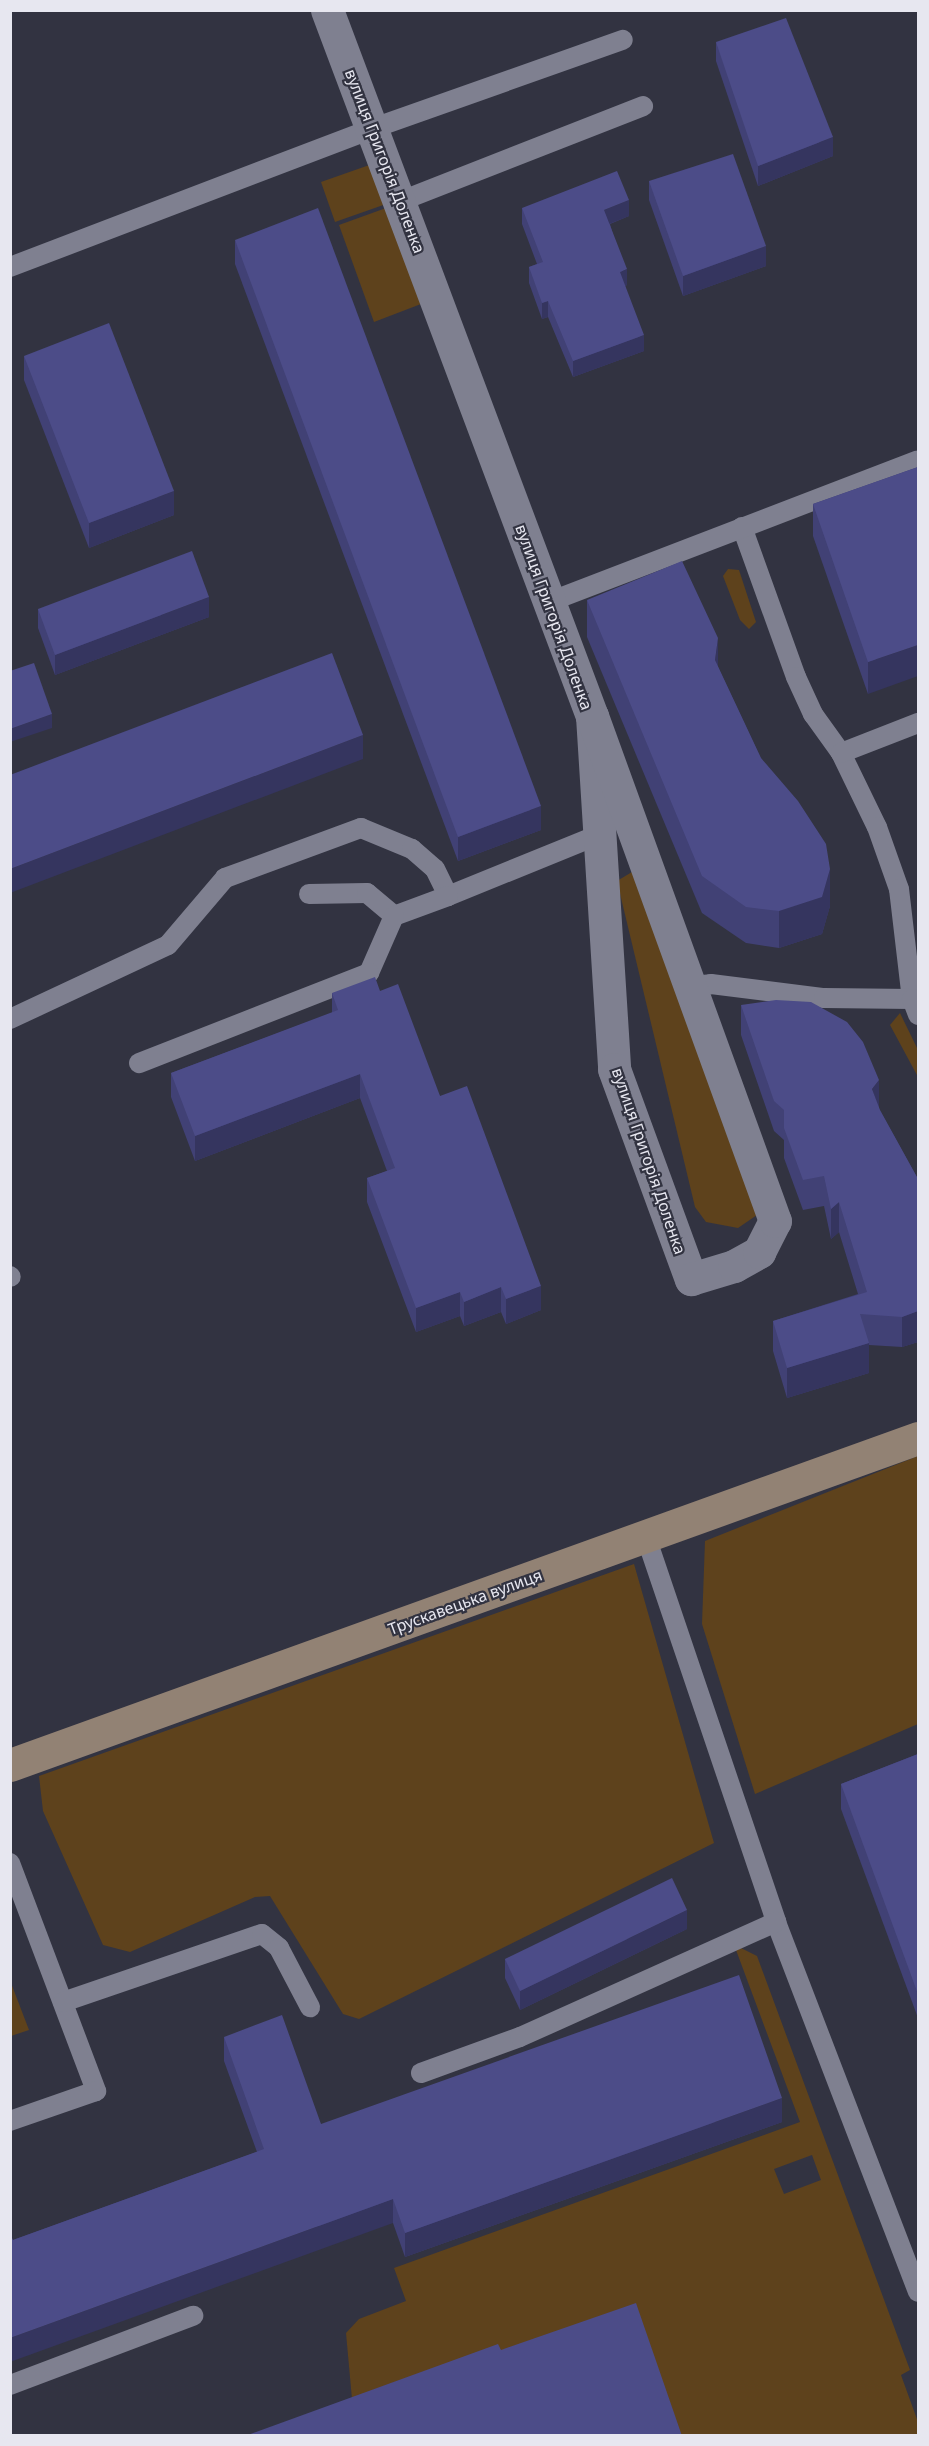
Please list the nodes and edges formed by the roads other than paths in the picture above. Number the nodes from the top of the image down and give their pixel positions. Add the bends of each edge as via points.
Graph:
1 (327, 10) edge
2 (623, 40) dead end
3 (643, 106) dead end
4 (371, 129) junction
5 (401, 201) junction
6 (10, 267) edge
7 (918, 460) edge
8 (742, 527) junction
9 (549, 602) junction
10 (592, 716) junction
11 (918, 723) edge
12 (841, 753) junction
13 (598, 835) junction
14 (309, 894) dead end
15 (448, 896) junction
16 (394, 916) junction
17 (690, 986) junction
18 (915, 1007) edge
19 (10, 1019) edge
20 (139, 1063) dead end
21 (918, 1438) edge
22 (646, 1537) junction
23 (10, 1766) edge
24 (10, 1863) edge
25 (776, 1922) junction
26 (63, 2002) junction
27 (310, 2007) dead end
28 (421, 2073) dead end
29 (10, 2121) edge
30 (918, 2292) edge
31 (193, 2316) dead end
32 (10, 2385) edge

1 - 4 street, вулиця Григорія Доленка
2 - 4 lane
3 - 5 lane
4 - 5 street, вулиця Григорія Доленка
4 - 6 lane
5 - 9 street, вулиця Григорія Доленка
7 - 8 lane
8 - 9 lane
8 - 12 lane via 796,677 813,714
9 - 10 street, вулиця Григорія Доленка
10 - 13 street, вулиця Григорія Доленка
10 - 17 street
11 - 12 lane
12 - 18 lane via 877,826 899,889
13 - 15 lane
13 - 17 street, вулиця Григорія Доленка via 614,1068 691,1279 734,1266 759,1252 775,1221
14 - 16 lane via 367,893
15 - 16 lane
15 - 19 lane via 435,869 412,849 361,828 225,878 168,945
16 - 20 lane via 369,973
17 - 18 lane via 711,984
21 - 22 street, Трускавецька вулиця
22 - 23 street, Трускавецька вулиця
22 - 25 lane
24 - 26 lane
25 - 28 lane via 520,2037
25 - 30 lane
26 - 27 lane via 262,1934 279,1948
26 - 29 lane via 96,2091
31 - 32 lane

